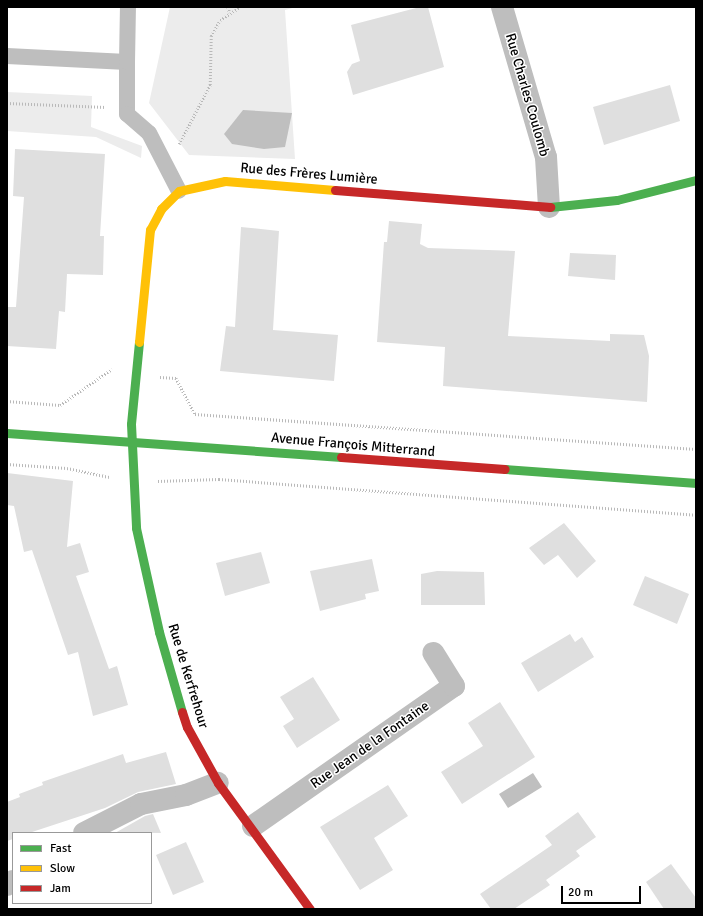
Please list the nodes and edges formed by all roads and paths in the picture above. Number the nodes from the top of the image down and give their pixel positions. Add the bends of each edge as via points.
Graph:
1 (128, 7) edge
2 (228, 7) edge
3 (240, 7) edge
4 (502, 7) edge
5 (230, 13) junction
6 (7, 56) edge
7 (127, 62) junction
8 (7, 103) edge
9 (127, 107) junction
10 (178, 146) dead end
11 (696, 180) edge
12 (179, 191) junction
13 (549, 207) junction
14 (135, 375) junction
15 (7, 401) edge
16 (7, 433) edge
17 (132, 440) junction
18 (696, 449) edge
19 (7, 464) edge
20 (132, 481) junction
21 (696, 483) edge
22 (696, 515) edge
23 (433, 653) dead end
24 (218, 783) junction
25 (253, 826) junction
26 (86, 832) edge
27 (310, 909) edge

1 - 7 lane
2 - 5 path
3 - 5 path
4 - 13 street, Rue Charles Coulomb via 546,157
5 - 10 path via 220,20 211,36 210,85 191,114
6 - 7 lane
7 - 9 lane
8 - 9 path
9 - 12 lane via 126,114 149,133
11 - 13 street, Rue des Frères Lumière via 617,200
12 - 13 street, Rue des Frères Lumière via 225,181
12 - 14 street via 161,209 150,230
14 - 15 path via 120,363 60,405
14 - 17 street
14 - 18 path via 176,378 195,414
16 - 17 street, Avenue François Mitterrand
17 - 20 street, Rue de Kerfrehour
17 - 21 street, Avenue François Mitterrand
19 - 20 path via 67,468
20 - 22 path via 219,479
20 - 24 street, Rue de Kerfrehour via 136,528 161,639 187,727
23 - 25 street, Rue Jean de la Fontaine via 454,686
24 - 25 street, Rue de Kerfrehour
24 - 26 street via 186,795 141,804
25 - 27 street, Rue de Kerfrehour

